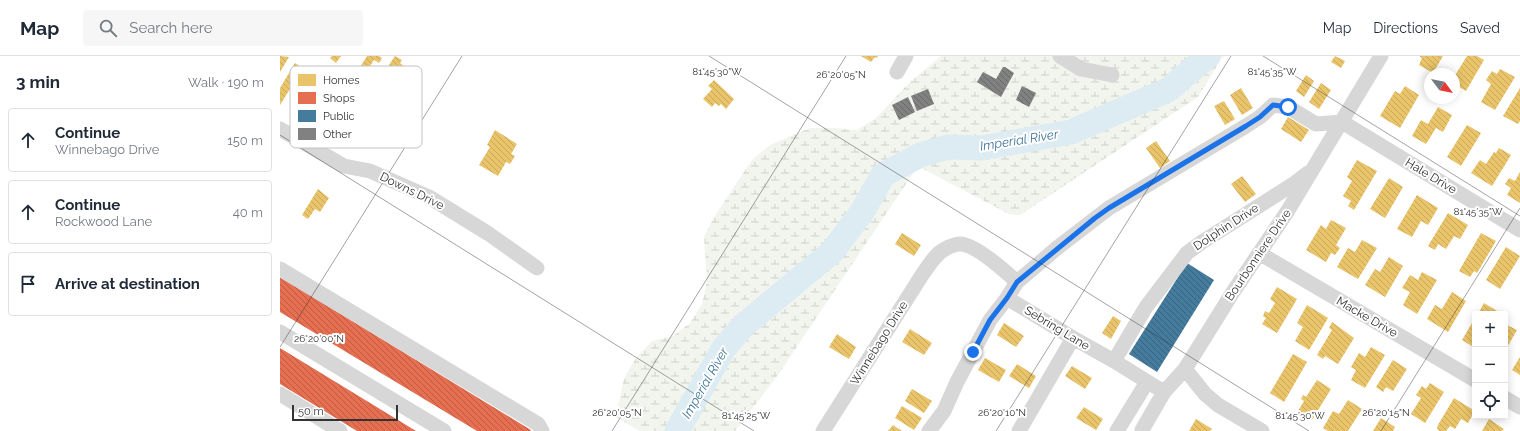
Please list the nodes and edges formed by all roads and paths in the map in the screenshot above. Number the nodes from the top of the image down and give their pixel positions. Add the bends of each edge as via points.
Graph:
1 (906, 56) edge
2 (1060, 56) edge
3 (1381, 56) edge
4 (897, 72) dead end
5 (1112, 75) dead end
6 (1342, 122) junction
7 (280, 129) edge
8 (290, 135) edge
9 (313, 148) edge
10 (1314, 168) junction
11 (1520, 230) edge
12 (1259, 253) junction
13 (537, 268) dead end
14 (280, 269) edge
15 (1017, 282) junction
16 (1007, 298) junction
17 (280, 332) edge
18 (1073, 338) junction
19 (1114, 361) junction
20 (1185, 369) junction
21 (1472, 378) edge
22 (1147, 382) junction
23 (1164, 392) junction
24 (280, 394) edge
25 (1508, 400) edge
26 (1520, 407) edge
27 (1121, 425) edge
28 (340, 431) edge
29 (444, 431) edge
30 (542, 431) edge
31 (823, 431) edge
32 (929, 431) edge
33 (1019, 431) edge
34 (1142, 431) edge
35 (1262, 431) edge

1 - 4 street
2 - 5 street via 1081,69
3 - 6 street, Bourbonniere Drive
6 - 10 street, Bourbonniere Drive
6 - 11 street, Hale Drive
6 - 15 street via 1316,124 1288,107 1273,105 1246,126 1109,208
7 - 8 street, Downs Drive
9 - 13 street, Downs Drive via 344,166 370,171 429,197 489,234
10 - 12 street, Bourbonniere Drive
10 - 19 street, Dolphin Drive via 1187,253 1146,307
12 - 20 street, Bourbonniere Drive
12 - 21 street, Macke Drive
14 - 30 street via 538,424
15 - 16 street
15 - 31 street, Winnebago Drive via 974,249 959,244 944,250 922,275
16 - 18 street, Sebring Lane
16 - 32 street via 990,320 956,382 944,410
17 - 29 street
18 - 19 street, Sebring Lane
18 - 33 street
19 - 22 street, Sebring Lane
20 - 23 street, Bourbonniere Drive
20 - 35 street via 1218,405
22 - 23 street, Sebring Lane
22 - 27 street
23 - 34 street, Bourbonniere Drive
24 - 28 street
25 - 26 street
27 - 34 street

